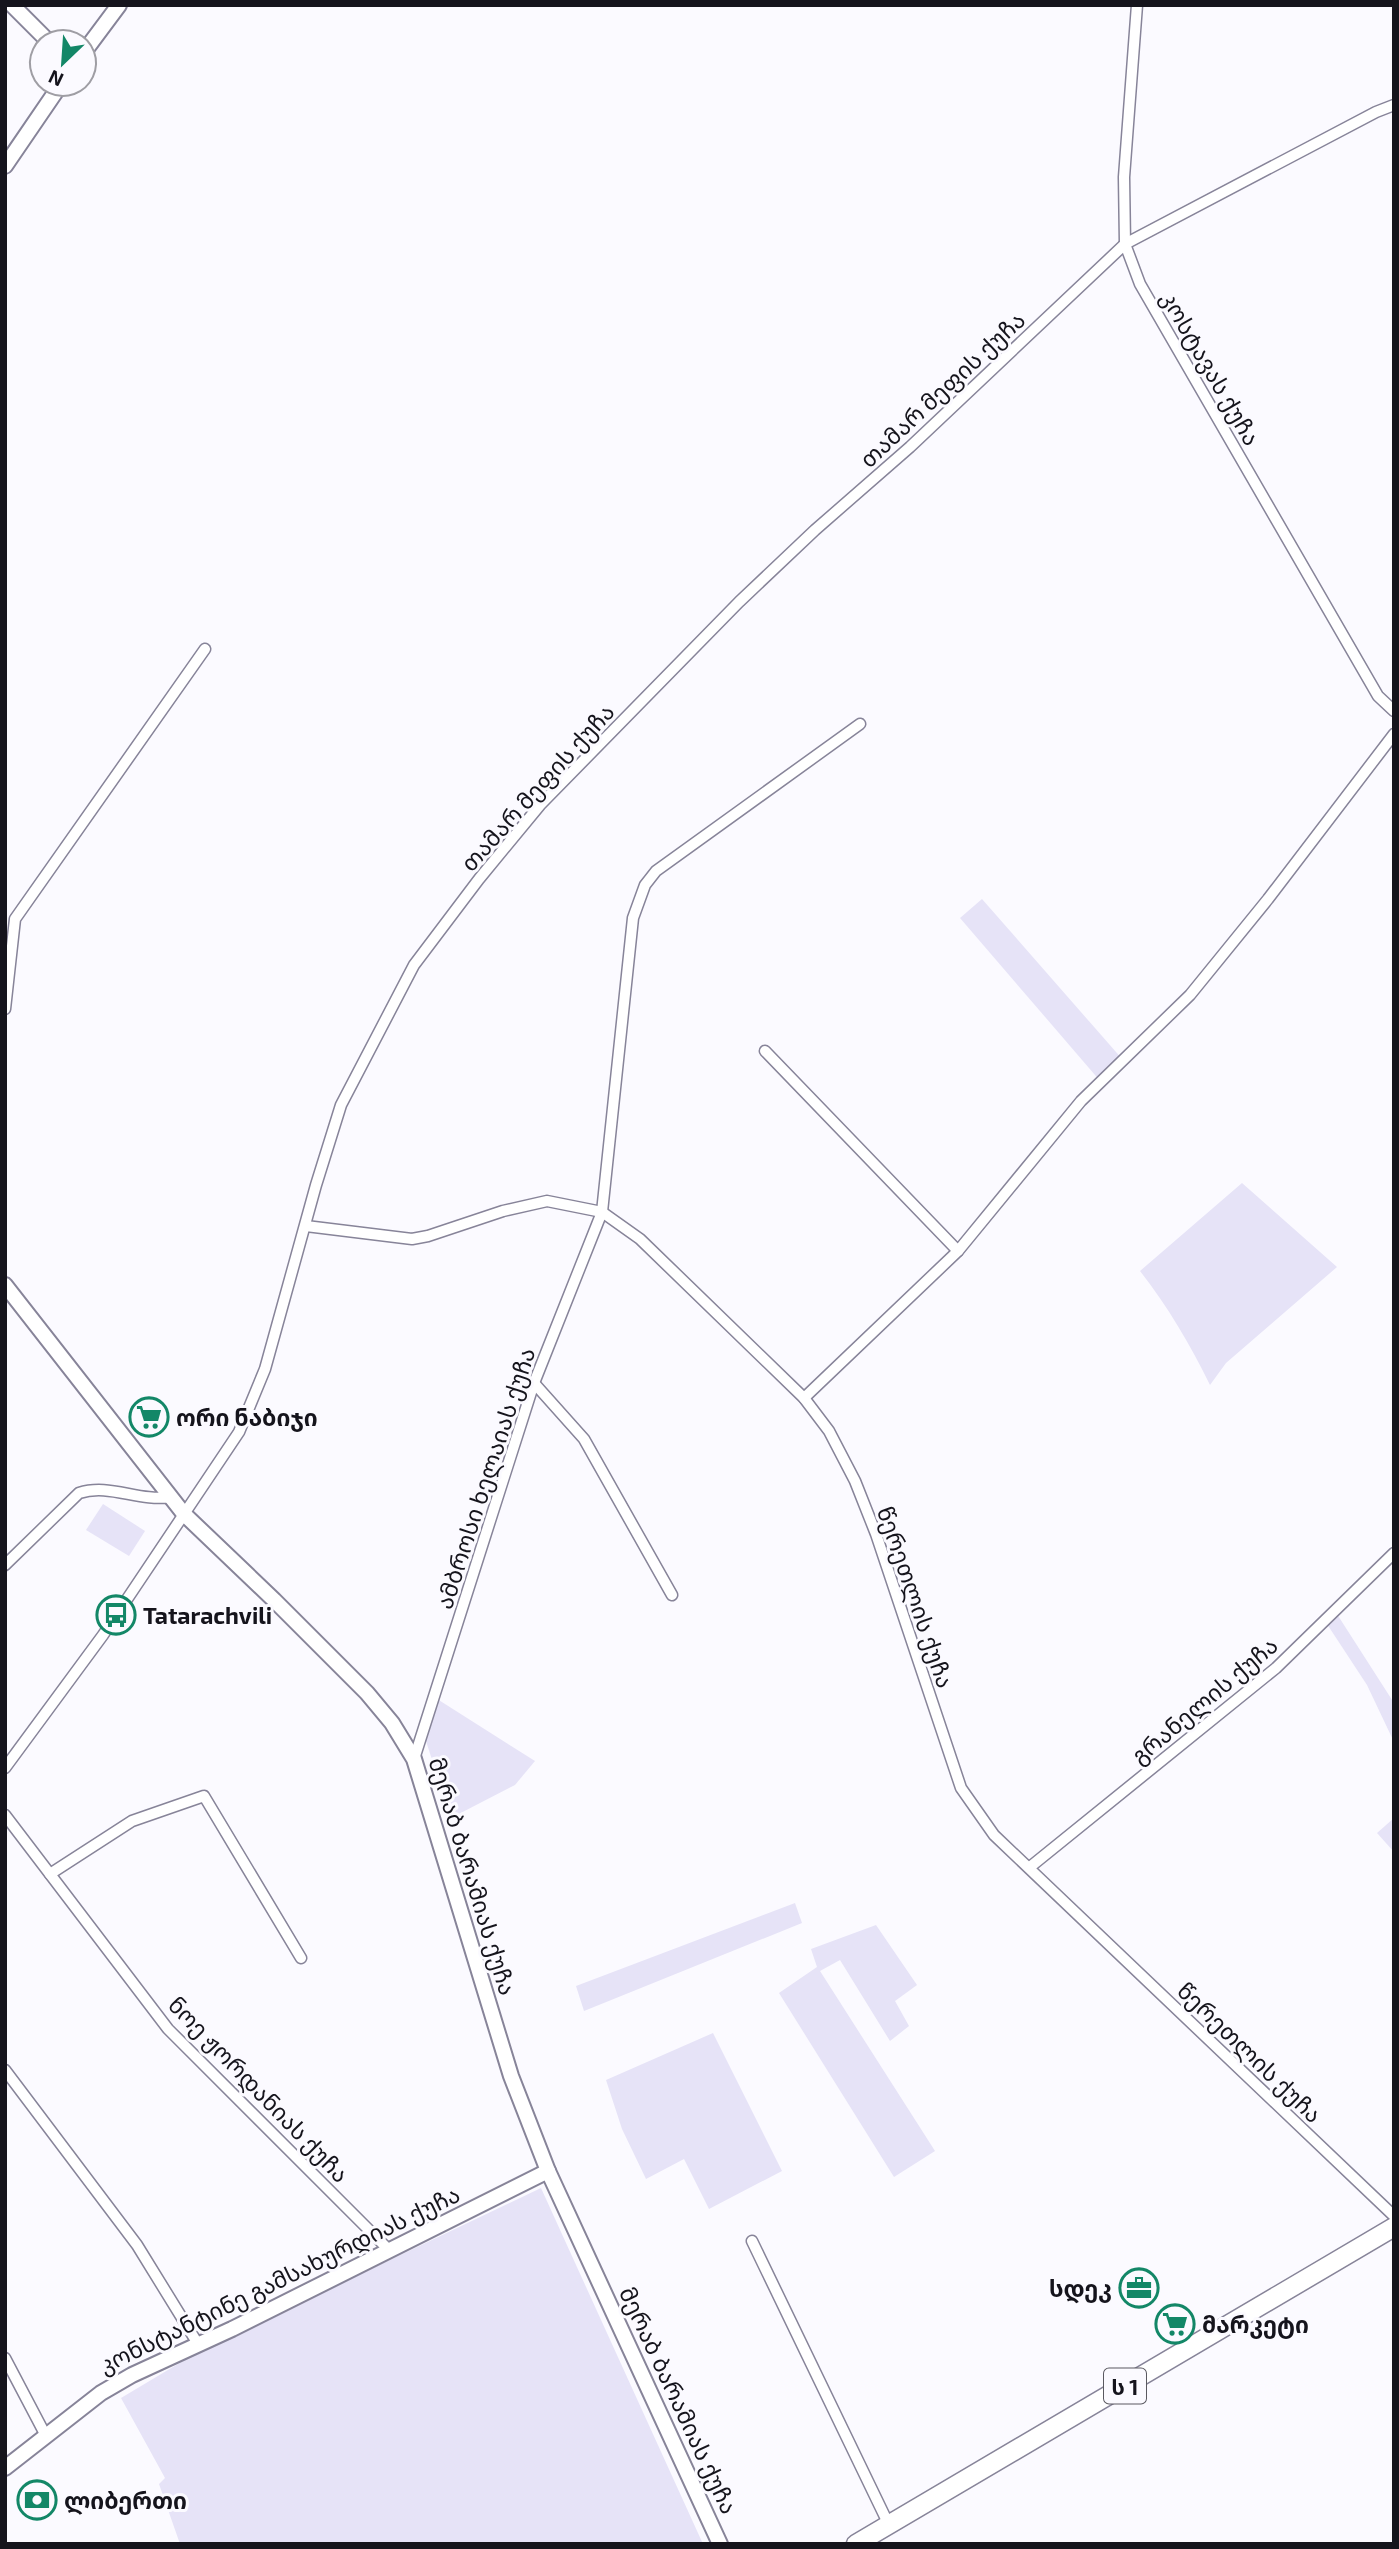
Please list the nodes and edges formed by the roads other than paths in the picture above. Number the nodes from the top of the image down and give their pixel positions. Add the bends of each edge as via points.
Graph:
1 (12, 5) edge
2 (119, 5) edge
3 (1137, 5) edge
4 (35, 28) edge
5 (98, 33) edge
6 (51, 98) edge
7 (1394, 105) edge
8 (5, 166) edge
9 (1125, 244) junction
10 (205, 649) dead end
11 (1394, 711) edge
12 (860, 724) dead end
13 (1394, 734) edge
14 (5, 1009) edge
15 (765, 1051) dead end
16 (602, 1212) junction
17 (306, 1226) junction
18 (958, 1251) junction
19 (5, 1285) edge
20 (534, 1383) junction
21 (804, 1398) junction
22 (171, 1497) junction
23 (185, 1512) junction
24 (1394, 1553) edge
25 (5, 1565) edge
26 (672, 1595) dead end
27 (414, 1759) junction
28 (5, 1768) edge
29 (5, 1815) edge
30 (1030, 1867) junction
31 (50, 1874) junction
32 (301, 1958) dead end
33 (5, 2070) edge
34 (548, 2171) junction
35 (1394, 2216) edge
36 (1394, 2227) edge
37 (752, 2241) dead end
38 (389, 2250) junction
39 (198, 2344) junction
40 (5, 2358) edge
41 (46, 2436) junction
42 (5, 2468) edge
43 (889, 2525) junction
44 (720, 2544) edge
45 (856, 2544) edge

1 - 4 main road
2 - 5 main road
3 - 9 street, კოსტავას ქუჩა via 1124,177
6 - 8 main road
7 - 9 street, თამარ მეფის ქუჩა
9 - 11 street, კოსტავას ქუჩა via 1140,284 1378,696
9 - 17 street, თამარ მეფის ქუჩა via 739,602 522,826 414,965 341,1105
10 - 14 street via 15,919
12 - 16 street, ამბროსი ხელაიას ქუჩა via 656,871 645,886 633,918
13 - 18 street via 1190,995 1081,1101
15 - 18 street
16 - 17 street, წერეთლის ქუჩა via 547,1201 412,1239
16 - 20 street, ამბროსი ხელაიას ქუჩა
16 - 21 street, წერეთლის ქუჩა via 640,1239
17 - 23 street, თამარ მეფის ქუჩა via 265,1369 239,1432
18 - 21 street
19 - 22 main road, მერაბ ბარამიას ქუჩა
20 - 26 street via 584,1439
20 - 27 street, ამბროსი ხელაიას ქუჩა
21 - 30 street, წერეთლის ქუჩა via 829,1431 855,1481 961,1788 994,1835
22 - 23 main road, მერაბ ბარამიას ქუჩა
22 - 25 street via 151,1500 96,1489 79,1493
23 - 27 main road, მერაბ ბარამიას ქუჩა via 367,1693
23 - 28 street, თამარ მეფის ქუჩა via 103,1635
24 - 30 street, გრანელის ქუჩა via 1276,1668
27 - 34 main road, მერაბ ბარამიას ქუჩა via 511,2076
29 - 31 street, ნოე ჟორდანიას ქუჩა
30 - 35 street, წერეთლის ქუჩა
31 - 32 street via 132,1821 204,1796
31 - 38 street, ნოე ჟორდანიას ქუჩა via 169,2029
33 - 39 street via 137,2245
34 - 38 main road, კონსტანტინე გამსახურდიას ქუჩა
34 - 44 main road, მერაბ ბარამიას ქუჩა
36 - 43 highway, ს 1
37 - 43 street
38 - 39 main road, კონსტანტინე გამსახურდიას ქუჩა
39 - 41 main road, კონსტანტინე გამსახურდიას ქუჩა via 101,2393
40 - 41 street
41 - 42 main road, კონსტანტინე გამსახურდიას ქუჩა
43 - 45 highway, ს 1

